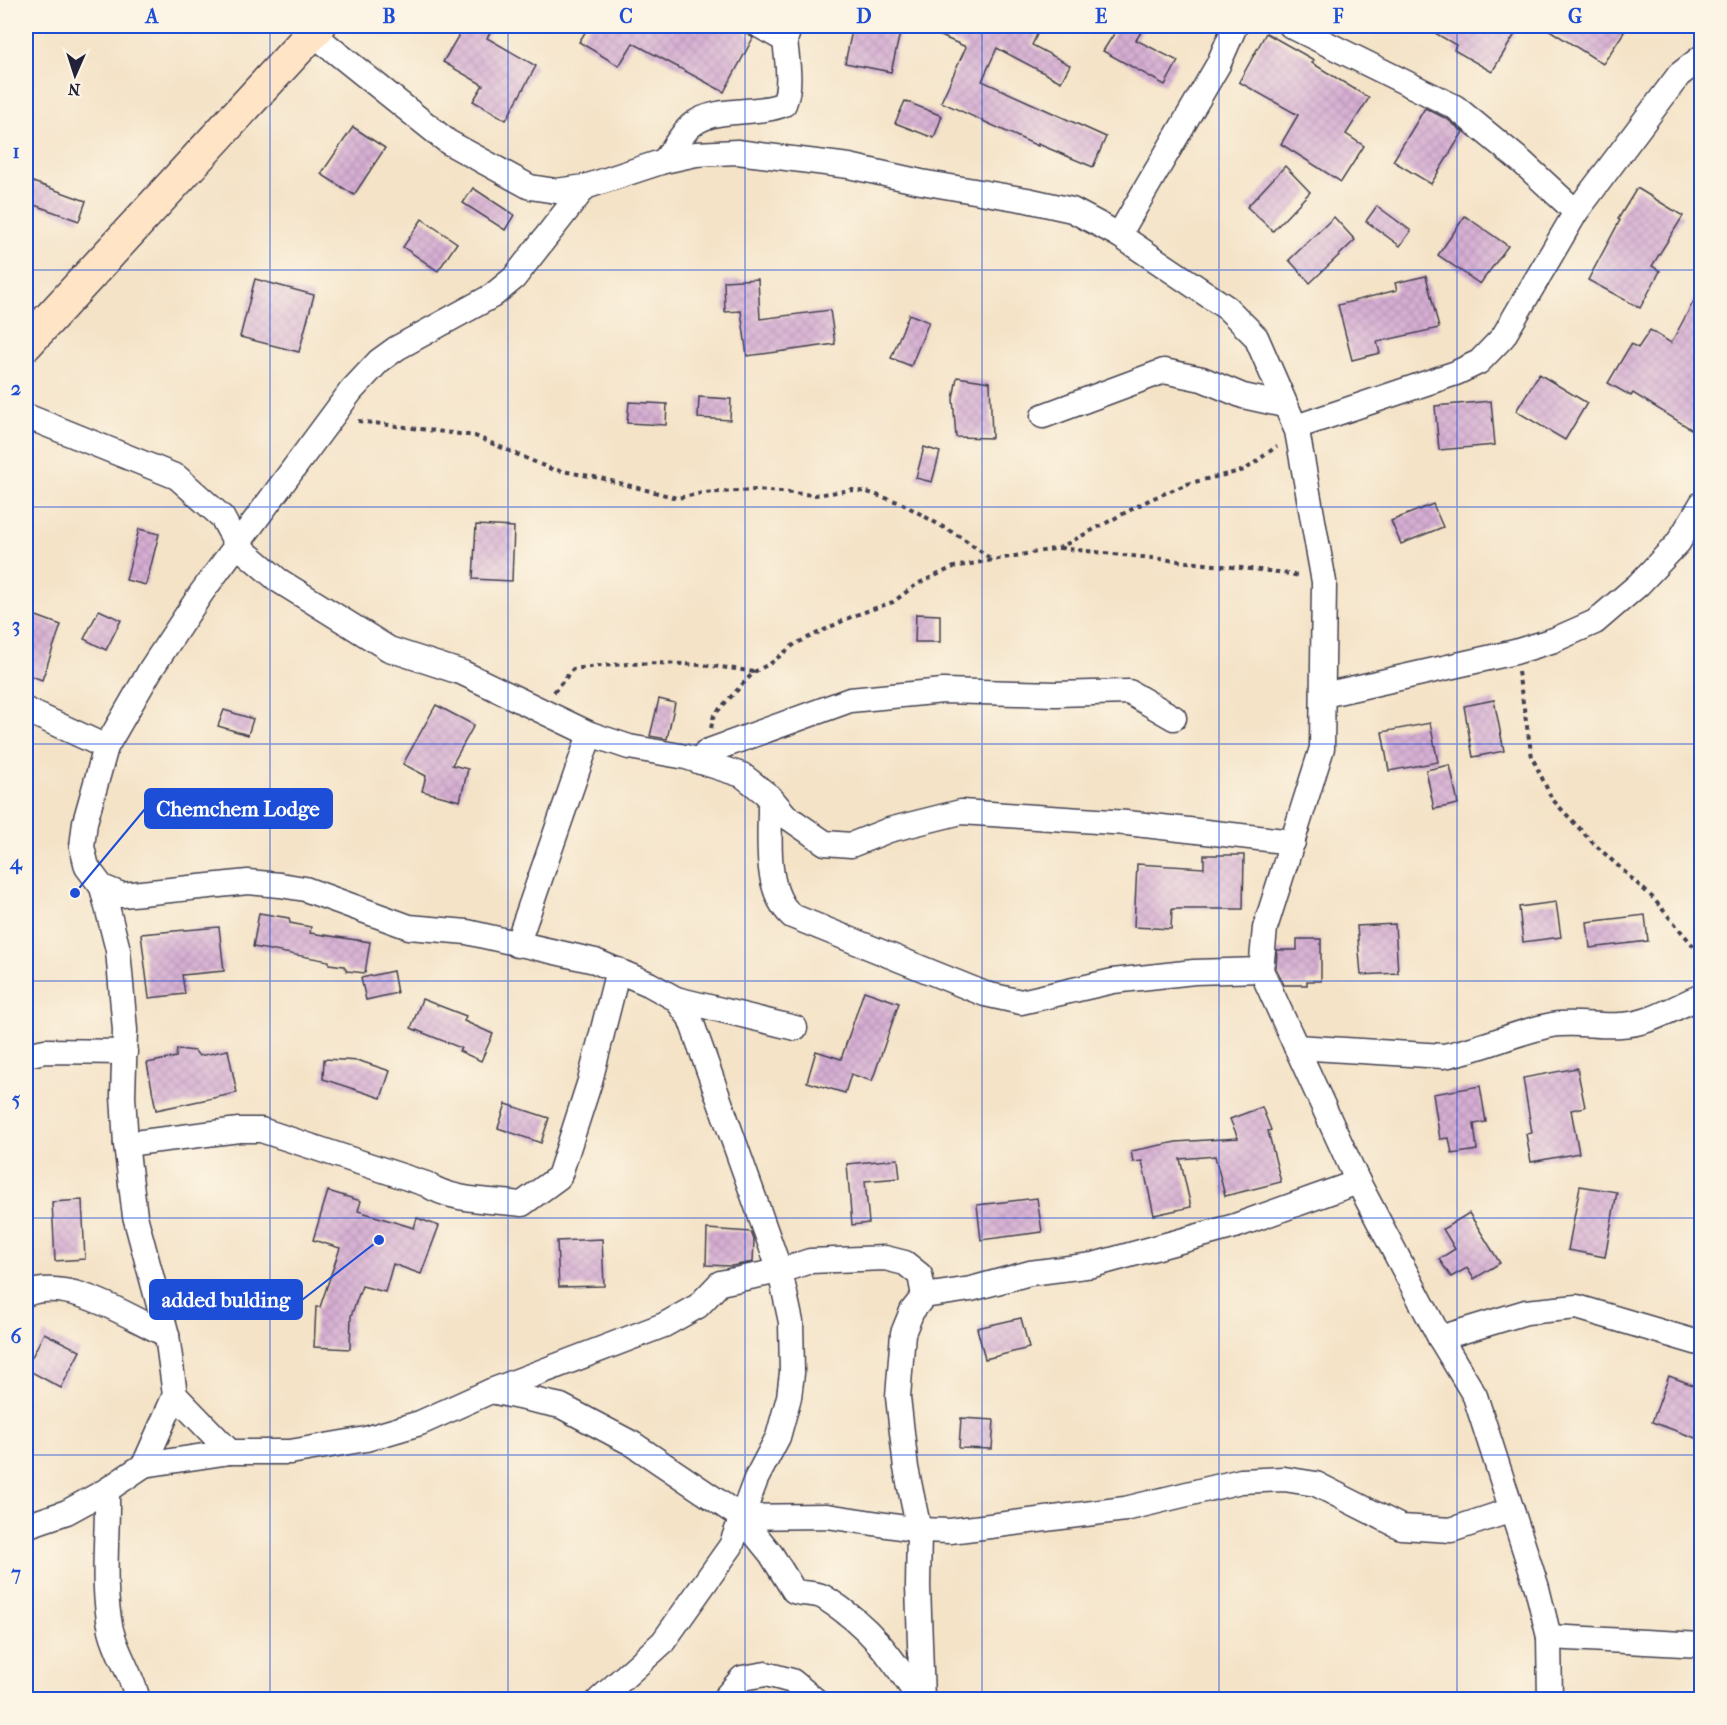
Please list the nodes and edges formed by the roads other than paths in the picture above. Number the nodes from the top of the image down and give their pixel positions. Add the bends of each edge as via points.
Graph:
1 (760, 26) edge
2 (1235, 26) edge
3 (1291, 26) edge
4 (316, 29) edge
5 (787, 33) edge
6 (1701, 57) edge
7 (664, 161) junction
8 (585, 188) junction
9 (1576, 212) junction
10 (1119, 235) junction
11 (26, 344) edge
12 (1284, 405) junction
13 (26, 416) edge
14 (1043, 416) dead end
15 (1297, 429) junction
16 (1701, 503) edge
17 (237, 545) junction
18 (1324, 695) junction
19 (26, 710) edge
20 (1174, 718) dead end
21 (590, 734) junction
22 (106, 747) junction
23 (703, 757) junction
24 (770, 797) junction
25 (1293, 842) junction
26 (102, 887) junction
27 (517, 945) junction
28 (618, 970) junction
29 (1261, 970) junction
30 (1701, 996) edge
31 (676, 999) junction
32 (795, 1028) dead end
33 (1296, 1047) junction
34 (125, 1052) junction
35 (26, 1054) edge
36 (126, 1144) junction
37 (1358, 1182) junction
38 (780, 1271) junction
39 (26, 1294) edge
40 (924, 1296) junction
41 (167, 1335) junction
42 (1440, 1338) junction
43 (1701, 1344) edge
44 (491, 1391) junction
45 (175, 1395) junction
46 (230, 1452) junction
47 (144, 1465) junction
48 (107, 1490) junction
49 (1512, 1510) junction
50 (741, 1517) junction
51 (26, 1526) edge
52 (919, 1530) junction
53 (1549, 1638) junction
54 (1701, 1645) edge
55 (138, 1700) edge
56 (599, 1700) edge
57 (723, 1700) edge
58 (815, 1700) edge
59 (921, 1700) edge
60 (1550, 1700) edge

1 - 5 street
2 - 10 street via 1218,65
3 - 9 street via 1455,107
4 - 8 street via 448,142 530,187 556,191
4 - 11 street
5 - 7 street via 789,77 784,104 773,109 709,116 691,124
6 - 9 street via 1679,75
7 - 8 street
7 - 10 street via 696,154 737,152 849,166 1072,210
8 - 17 street via 514,278 492,296 397,348 365,375
9 - 15 street via 1516,319 1479,362
10 - 12 street via 1242,322 1256,338
12 - 14 street via 1164,371
12 - 15 street
13 - 17 street via 177,477 222,517
15 - 18 street via 1324,582
16 - 18 street via 1678,543 1595,622 1515,652
17 - 21 street via 278,580 389,649 463,673
17 - 22 street via 151,669
18 - 25 street via 1322,748
19 - 22 street
20 - 23 street via 1130,692 943,691 850,700
21 - 23 street via 629,747
21 - 27 street
22 - 26 street via 84,822 82,847 87,867
23 - 24 street via 742,776
24 - 25 street via 786,816 825,843 851,845 889,830 961,812 1127,823
24 - 29 street via 771,866 776,894 792,916 985,994 1021,1002 1113,981
25 - 29 street via 1265,928
26 - 27 street via 122,895 248,882 280,885 305,889 409,927 467,932
26 - 34 street via 118,950
27 - 28 street via 595,961
28 - 31 street
28 - 36 street via 590,1081 559,1177 522,1204 436,1191 426,1184 261,1130
29 - 33 street
30 - 33 street via 1650,1021 1621,1025 1555,1024 1443,1056
31 - 32 street
31 - 38 street via 690,1018 702,1047
33 - 37 street
34 - 35 street
34 - 36 street
36 - 41 street via 135,1216
37 - 40 street via 1244,1223 1093,1265 1030,1273 971,1289
37 - 42 street
38 - 40 street via 810,1261 885,1258 905,1263 920,1275
38 - 44 street via 720,1283 698,1306 664,1325
38 - 50 street via 791,1322 789,1397 778,1437
39 - 41 street via 55,1289 78,1293
40 - 52 street via 912,1311 903,1333 898,1397 906,1468
41 - 45 street
42 - 43 street via 1526,1312 1577,1307
42 - 49 street via 1475,1396
44 - 46 street via 420,1423 366,1439 290,1452
44 - 50 street via 561,1406 633,1444
45 - 46 street
45 - 47 street
46 - 47 street
47 - 48 street
48 - 51 street via 68,1512
48 - 55 street via 104,1590 111,1629
49 - 52 street via 1451,1530 1401,1527 1316,1484 1284,1479 1240,1481 1125,1509 950,1531
49 - 53 street
50 - 52 street via 827,1516
50 - 56 street via 731,1546 663,1642
50 - 59 street via 794,1591 826,1599 859,1621 886,1650
52 - 59 street
53 - 54 street
53 - 60 street
57 - 58 street via 742,1678 766,1674 792,1681

